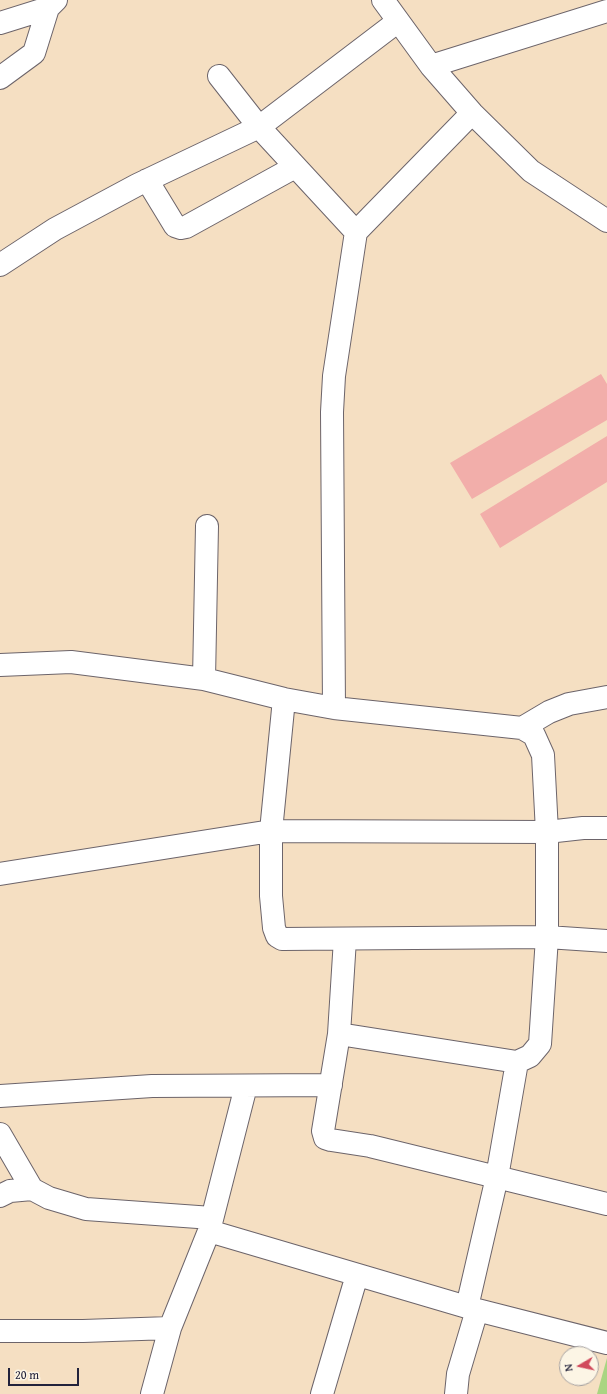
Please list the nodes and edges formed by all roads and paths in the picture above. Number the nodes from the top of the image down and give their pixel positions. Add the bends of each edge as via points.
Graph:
1 (383, 0) edge
2 (52, 4) edge
3 (607, 11) edge
4 (397, 22) junction
5 (0, 23) edge
6 (431, 66) junction
7 (219, 76) dead end
8 (0, 78) edge
9 (472, 113) junction
10 (259, 127) junction
11 (295, 167) junction
12 (147, 180) junction
13 (607, 221) edge
14 (356, 232) junction
15 (0, 266) edge
16 (207, 526) dead end
17 (0, 665) edge
18 (204, 679) junction
19 (607, 697) edge
20 (284, 699) junction
21 (334, 708) junction
22 (522, 728) junction
23 (607, 828) edge
24 (271, 832) junction
25 (547, 832) junction
26 (0, 874) edge
27 (547, 937) junction
28 (345, 939) junction
29 (607, 941) edge
30 (340, 1034) junction
31 (518, 1062) junction
32 (246, 1086) junction
33 (331, 1086) junction
34 (0, 1096) edge
35 (0, 1134) edge
36 (20, 1169) junction
37 (497, 1177) junction
38 (32, 1189) junction
39 (5, 1193) edge
40 (607, 1204) edge
41 (210, 1225) junction
42 (357, 1275) junction
43 (472, 1308) junction
44 (170, 1328) junction
45 (0, 1331) edge
46 (607, 1343) edge
47 (152, 1394) edge
48 (322, 1394) edge
49 (456, 1394) edge

1 - 4 street
2 - 5 street
2 - 8 street via 34,53
3 - 6 street
4 - 6 street
4 - 10 street
6 - 9 street
7 - 10 street
9 - 13 street via 531,171
9 - 14 street
10 - 11 street
10 - 12 street
11 - 12 street via 181,228 175,226
11 - 14 street
12 - 15 street via 55,229
14 - 21 street via 334,376 332,412
16 - 18 street
17 - 18 street via 71,662
18 - 20 street
19 - 22 street via 569,704
20 - 21 street
20 - 24 street
21 - 22 street
22 - 25 street via 534,735 543,755
23 - 25 street
24 - 25 street
24 - 26 street
24 - 28 street via 271,896 277,936 282,939
25 - 27 street
27 - 28 street
27 - 29 street
27 - 31 street via 540,1044 530,1056
28 - 30 street
30 - 31 street
30 - 33 street
31 - 37 street
32 - 33 street
32 - 34 street via 152,1086
32 - 41 street
33 - 37 street via 323,1131 325,1138 370,1146
35 - 36 street
36 - 38 street
36 - 39 street
37 - 40 street
37 - 43 street
38 - 39 street
38 - 41 street via 49,1198 86,1209
41 - 42 street
41 - 44 street
42 - 43 street
42 - 48 street
43 - 46 street
43 - 49 street
44 - 45 street
44 - 47 street

